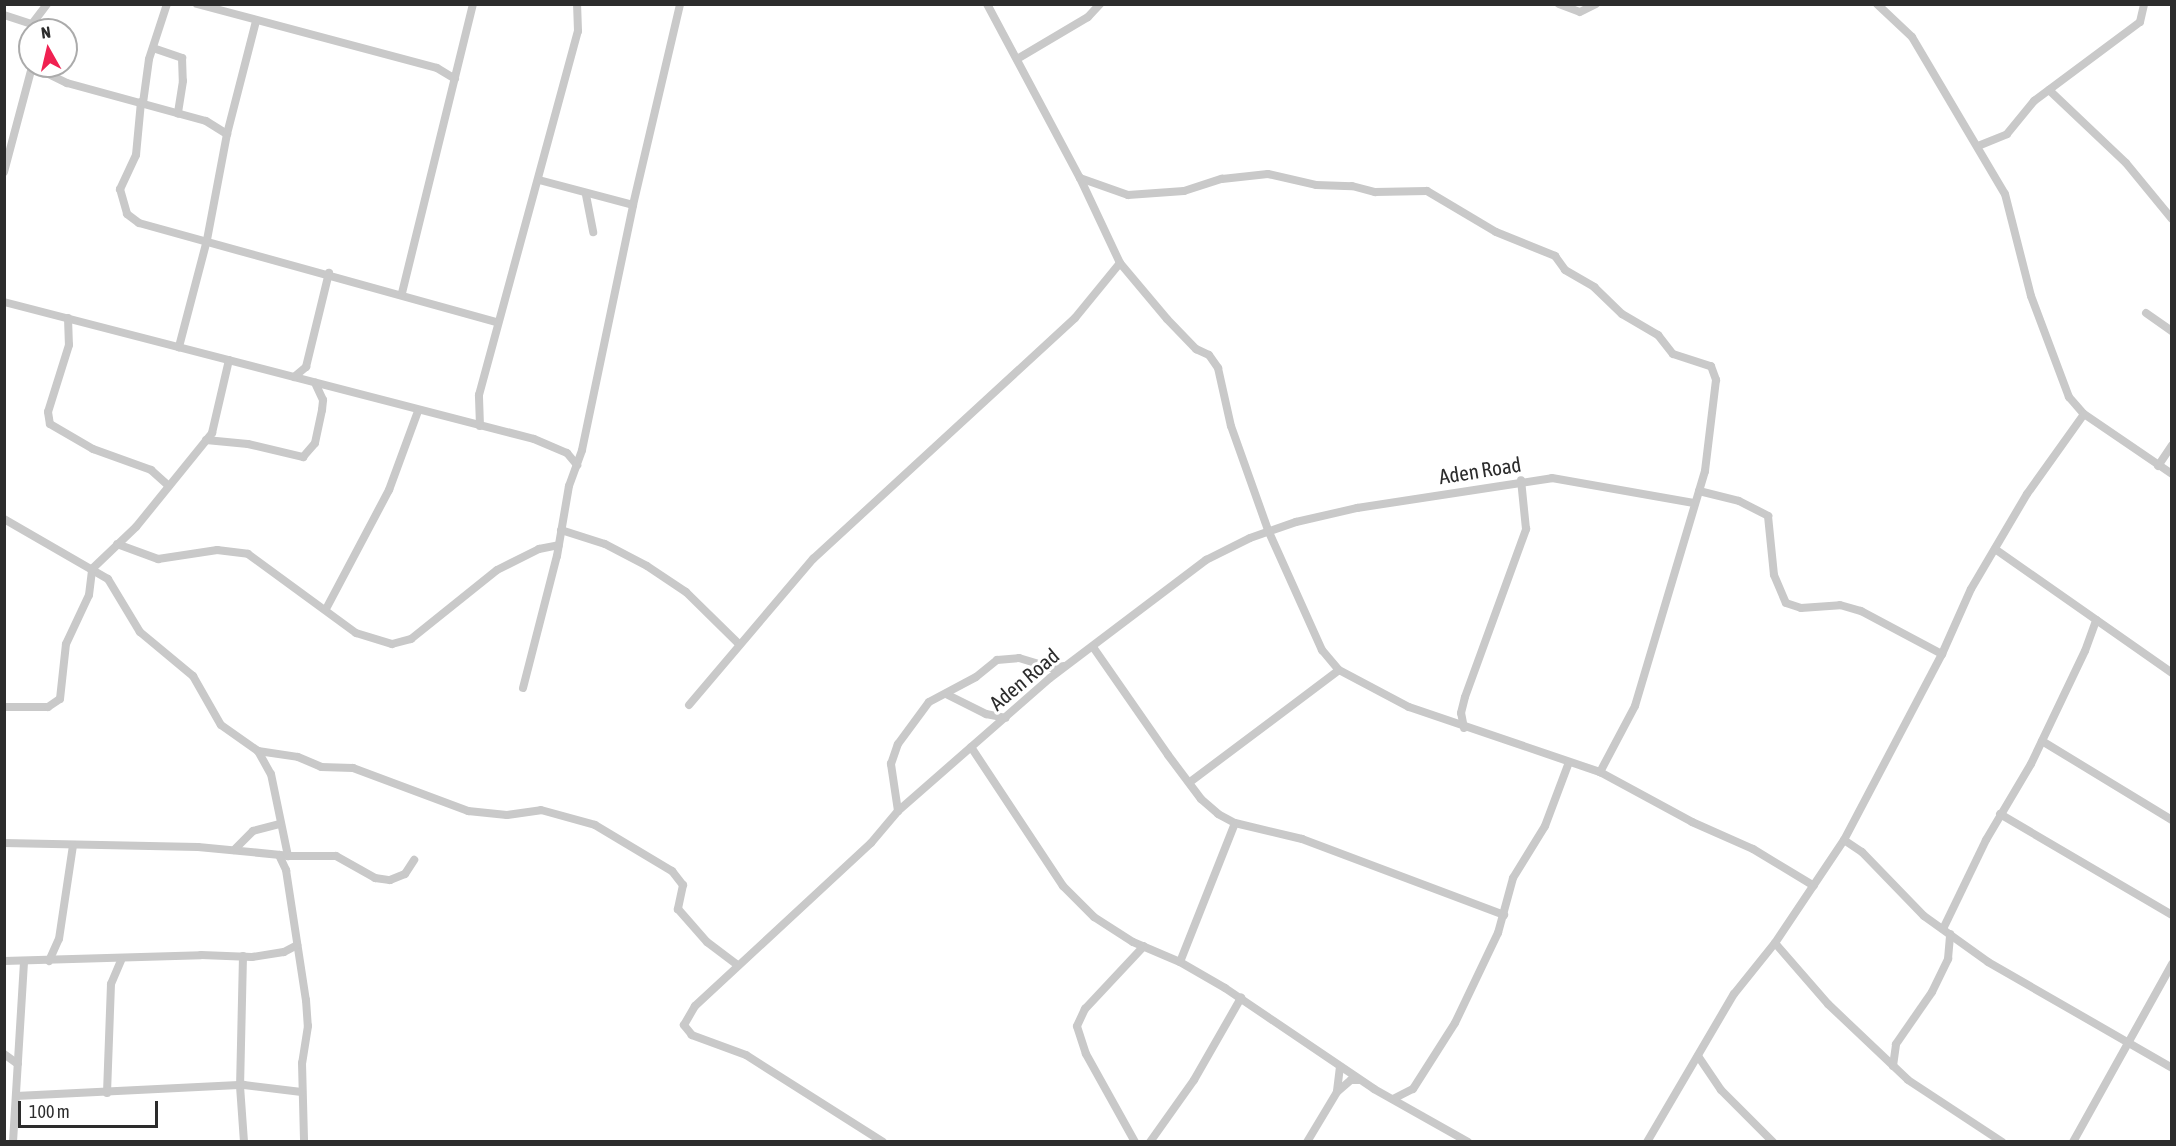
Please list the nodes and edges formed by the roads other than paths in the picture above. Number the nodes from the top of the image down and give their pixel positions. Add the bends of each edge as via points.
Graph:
1 (47, 4) edge
2 (167, 4) edge
3 (197, 4) edge
4 (473, 4) edge
5 (577, 4) edge
6 (680, 4) edge
7 (987, 4) edge
8 (1100, 4) edge
9 (1559, 4) edge
10 (1596, 4) edge
11 (1877, 4) edge
12 (2144, 4) edge
13 (210, 6) edge
14 (4, 15) edge
15 (38, 18) edge
16 (18, 21) edge
17 (256, 21) junction
18 (153, 48) junction
19 (1017, 59) junction
20 (29, 78) edge
21 (52, 78) edge
22 (454, 79) junction
23 (2049, 90) junction
24 (142, 102) junction
25 (178, 114) junction
26 (227, 134) junction
27 (1978, 146) junction
28 (4, 172) edge
29 (1080, 178) junction
30 (539, 180) junction
31 (586, 195) junction
32 (633, 205) junction
33 (2172, 219) edge
34 (593, 232) dead end
35 (207, 240) junction
36 (1120, 263) junction
37 (329, 273) junction
38 (402, 293) junction
39 (4, 302) edge
40 (2146, 313) dead end
41 (68, 318) junction
42 (497, 322) junction
43 (2172, 331) edge
44 (179, 347) junction
45 (229, 360) junction
46 (294, 377) junction
47 (315, 383) junction
48 (418, 411) junction
49 (2084, 414) junction
50 (480, 426) junction
51 (206, 440) junction
52 (2172, 445) edge
53 (577, 465) junction
54 (2158, 466) junction
55 (2172, 474) edge
56 (1521, 480) junction
57 (169, 486) junction
58 (1699, 491) junction
59 (1694, 502) junction
60 (4, 519) edge
61 (561, 530) junction
62 (1268, 530) junction
63 (117, 544) junction
64 (559, 544) junction
65 (1995, 549) junction
66 (92, 569) junction
67 (326, 609) junction
68 (2096, 620) junction
69 (739, 644) junction
70 (1093, 647) junction
71 (1942, 654) junction
72 (1067, 666) junction
73 (1339, 670) junction
74 (2172, 673) edge
75 (523, 688) dead end
76 (946, 694) junction
77 (688, 705) dead end
78 (4, 707) edge
79 (1006, 718) junction
80 (1464, 728) junction
81 (2042, 741) junction
82 (971, 747) junction
83 (258, 752) junction
84 (1569, 762) junction
85 (1600, 772) junction
86 (1190, 782) junction
87 (897, 811) junction
88 (2000, 814) junction
89 (2172, 820) edge
90 (1235, 823) junction
91 (279, 824) junction
92 (1844, 840) junction
93 (4, 843) edge
94 (73, 845) junction
95 (234, 850) junction
96 (284, 856) junction
97 (414, 860) dead end
98 (1814, 886) junction
99 (1504, 915) junction
100 (2172, 915) edge
101 (1947, 931) junction
102 (1775, 943) junction
103 (297, 945) junction
104 (1144, 946) junction
105 (243, 956) junction
106 (122, 960) junction
107 (49, 961) junction
108 (4, 962) edge
109 (24, 962) junction
110 (1180, 962) junction
111 (2172, 964) edge
112 (738, 965) junction
113 (1241, 998) junction
114 (2128, 1043) junction
115 (4, 1054) edge
116 (1698, 1056) junction
117 (18, 1064) junction
118 (1340, 1066) junction
119 (1893, 1066) junction
120 (2172, 1068) edge
121 (1359, 1080) junction
122 (240, 1086) junction
123 (1413, 1089) junction
124 (302, 1092) junction
125 (1336, 1092) junction
126 (107, 1093) junction
127 (16, 1096) junction
128 (1394, 1099) junction
129 (1410, 1107) junction
130 (1456, 1139) edge
131 (1990, 1139) edge
132 (13, 1142) edge
133 (244, 1142) edge
134 (304, 1142) edge
135 (883, 1142) edge
136 (1135, 1142) edge
137 (1149, 1142) edge
138 (1307, 1142) edge
139 (1468, 1142) edge
140 (1647, 1142) edge
141 (1773, 1142) edge
142 (2002, 1142) edge
143 (2073, 1142) edge

1 - 15 street
2 - 18 street
3 - 13 street
4 - 22 street
5 - 30 street via 578,31
6 - 32 street
7 - 19 street
8 - 19 street via 1088,17
9 - 10 street via 1580,12
11 - 27 street via 1912,37
12 - 23 street via 2140,22
13 - 17 street
14 - 16 street
17 - 22 street via 437,68
17 - 26 street
18 - 24 street
18 - 25 street via 182,58
19 - 29 street
20 - 28 street
21 - 24 street
22 - 38 street
23 - 27 street via 2007,134
23 - 33 street via 2126,163
24 - 25 street
24 - 35 street via 136,155 120,189 127,214 139,223
25 - 26 street via 218,125
26 - 35 street via 228,148
27 - 49 street via 2006,194 2031,296 2057,370 2069,397
29 - 36 street
29 - 58 street via 1128,195 1184,191 1245,174 1268,174 1375,192 1418,188 1496,232 1546,251 1622,314 1658,335 1672,354 1711,366 1716,380 1714,418
30 - 31 street
30 - 42 street
31 - 32 street
31 - 34 street
32 - 53 street
35 - 37 street
35 - 44 street
36 - 62 street via 1167,319 1196,348 1209,355 1218,368 1231,426
36 - 69 street via 1067,325 813,559
37 - 38 street
37 - 46 street via 306,367
38 - 42 street
39 - 41 street
40 - 43 street
41 - 44 street
41 - 57 street via 69,345 48,412 50,424 93,449 150,470
42 - 50 street via 479,395
44 - 45 street
45 - 46 street
45 - 51 street via 212,433
46 - 47 street
47 - 48 street
47 - 51 street via 323,400 322,410 315,443 303,457 248,444
48 - 50 street
48 - 67 street via 389,490
49 - 54 street
49 - 65 street via 2027,494
50 - 53 street via 555,446
51 - 57 street
52 - 54 street
53 - 61 street
54 - 55 street
56 - 59 street, Aden Road via 1552,478
56 - 62 street, Aden Road via 1357,508
56 - 80 street via 1526,530 1466,697 1461,713
57 - 63 street
58 - 59 street
58 - 71 street via 1738,501 1768,516 1774,575 1786,603 1801,608 1840,605 1861,611
59 - 85 street via 1635,706
60 - 66 street
61 - 64 street
61 - 69 street via 605,544 647,566 686,592
62 - 70 street, Aden Road via 1206,560
62 - 73 street via 1322,650
63 - 66 street
63 - 67 street via 158,559 217,550 248,554
64 - 67 street via 539,549 497,570 411,639 392,644 376,642 356,633
64 - 75 street
65 - 68 street
65 - 71 street via 1971,589
66 - 78 street via 89,595 66,644 60,699 48,707
66 - 83 street via 120,594 140,632 193,676 221,725
68 - 74 street
68 - 81 street
69 - 77 street
70 - 72 street, Aden Road
70 - 86 street
71 - 92 street
72 - 76 street via 1051,668 1005,658 990,663 976,677
72 - 79 street, Aden Road
73 - 80 street via 1368,689
73 - 86 street
76 - 79 street via 986,714
76 - 87 street via 924,707 898,744 891,764
79 - 82 street, Aden Road
80 - 84 street
81 - 88 street
81 - 89 street
82 - 87 street, Aden Road
82 - 104 street via 1063,886 1094,917
83 - 91 street via 271,774
83 - 112 street via 298,757 321,768 354,768 468,811 507,815 541,810 595,825 672,871 683,885 678,909 707,942
84 - 85 street
84 - 99 street via 1545,826 1513,878
85 - 98 street via 1692,822 1753,849
86 - 90 street via 1218,814
87 - 112 street, Aden Road via 859,854
88 - 100 street
88 - 101 street
90 - 99 street via 1292,836
90 - 110 street
91 - 95 street via 254,831
91 - 96 street
92 - 98 street
92 - 101 street via 1862,852 1906,899
93 - 94 street
94 - 95 street
94 - 107 street via 59,939
95 - 96 street
96 - 97 street via 336,856 375,878 390,880 405,874
96 - 103 street
98 - 102 street
99 - 123 street via 1455,1023
101 - 114 street via 1988,962
101 - 119 street via 1948,959 1932,992 1896,1044
102 - 116 street via 1734,994
102 - 119 street via 1828,1004
103 - 105 street via 284,952
103 - 124 street via 308,1026
104 - 110 street
104 - 136 street via 1085,1009 1077,1026 1086,1054
105 - 106 street via 201,954
105 - 122 street
106 - 107 street
106 - 126 street via 111,984
107 - 109 street
108 - 109 street
109 - 117 street
110 - 113 street
111 - 114 street
112 - 135 street, Aden Road via 695,1006 685,1031 746,1055
113 - 118 street
113 - 137 street via 1194,1080
114 - 120 street
114 - 143 street
115 - 117 street via 12,1056
116 - 140 street
116 - 141 street via 1721,1090
117 - 127 street
118 - 121 street
118 - 125 street
119 - 131 street
121 - 125 street via 1352,1080
121 - 128 street
122 - 124 street
122 - 126 street
122 - 133 street
123 - 128 street
123 - 129 street
124 - 134 street
125 - 138 street
126 - 127 street
127 - 132 street
128 - 129 street
129 - 130 street
130 - 139 street
131 - 142 street

